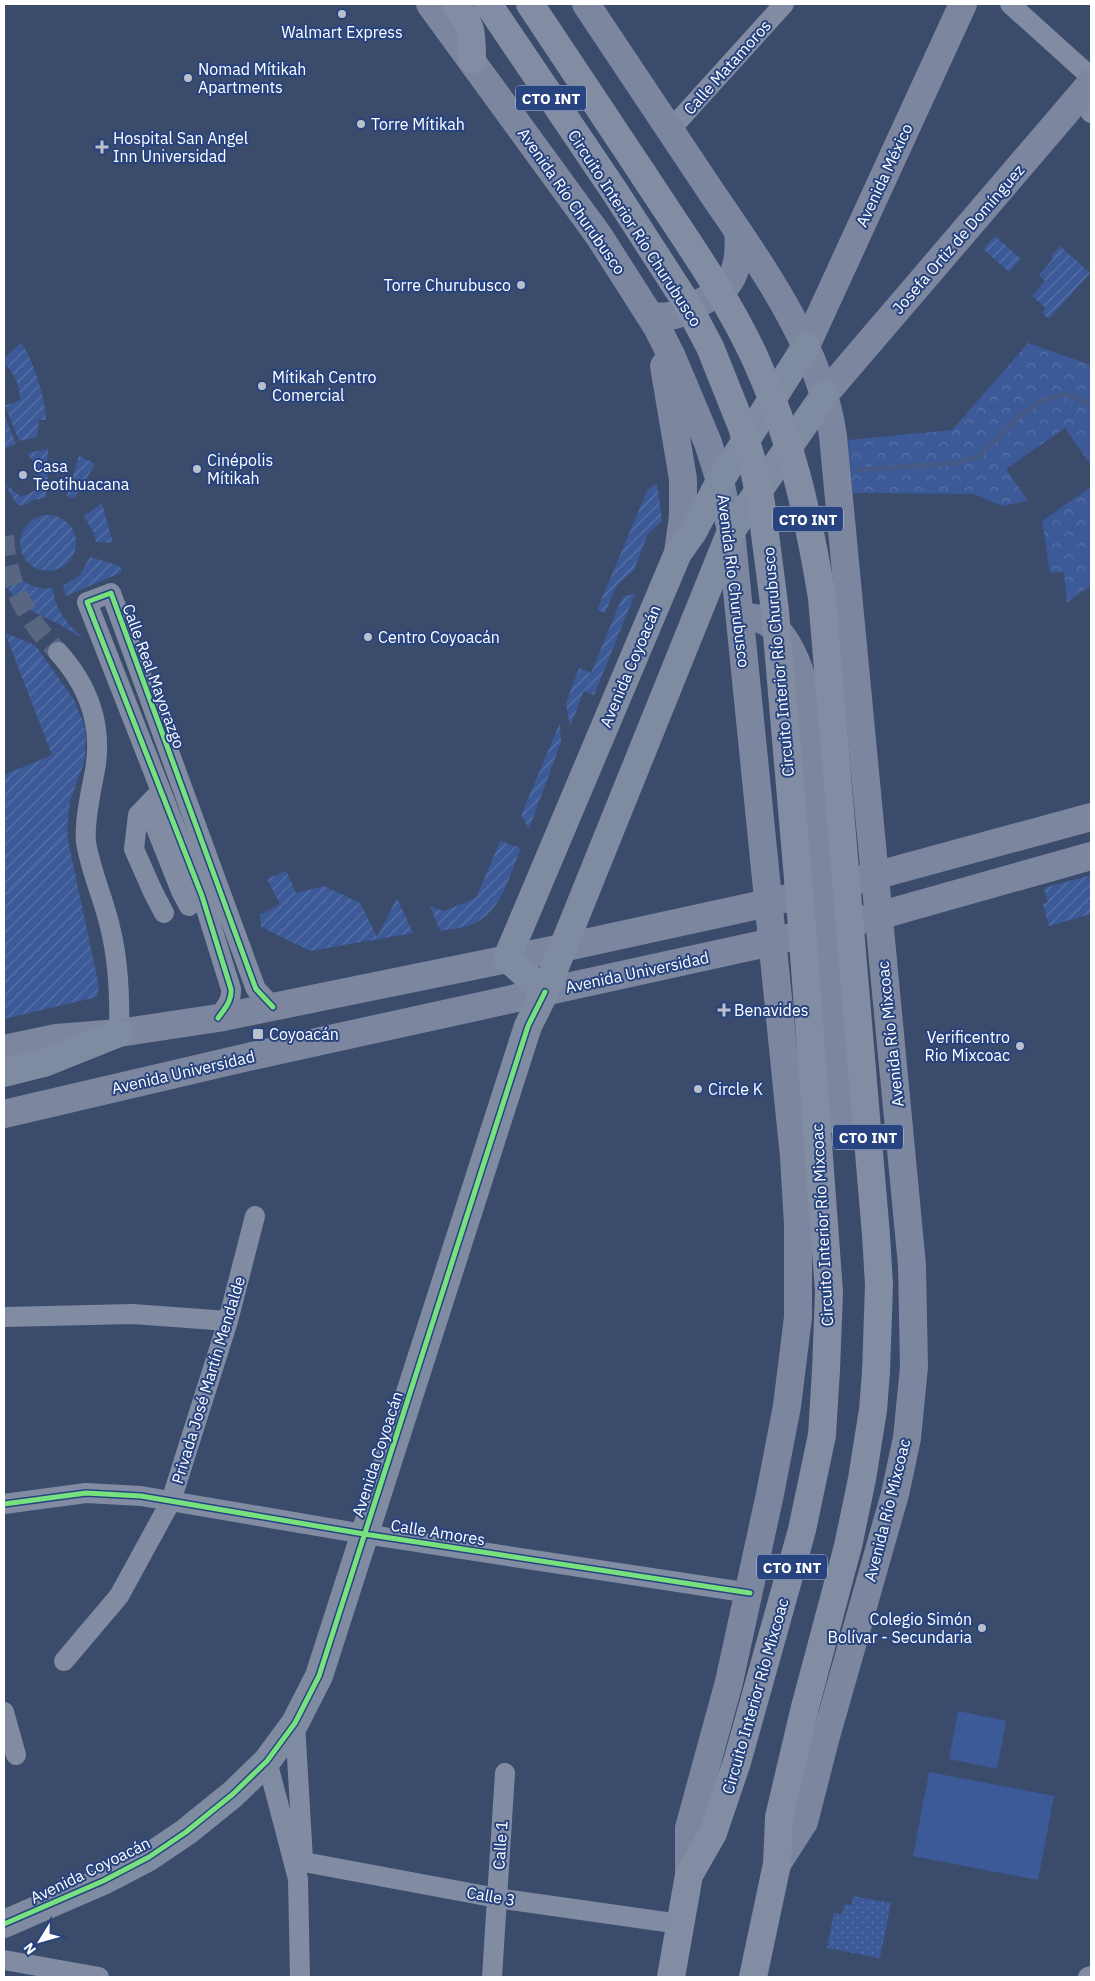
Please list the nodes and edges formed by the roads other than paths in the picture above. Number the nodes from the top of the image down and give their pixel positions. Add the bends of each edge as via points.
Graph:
1 (430, 4) edge
2 (456, 4) edge
3 (488, 4) edge
4 (530, 4) edge
5 (586, 4) edge
6 (784, 4) edge
7 (963, 4) edge
8 (1010, 4) edge
9 (472, 60) junction
10 (1089, 92) edge
11 (670, 130) junction
12 (738, 232) junction
13 (654, 322) junction
14 (806, 346) junction
15 (825, 394) junction
16 (720, 481) junction
17 (731, 531) junction
18 (678, 553) junction
19 (741, 616) junction
20 (58, 652) tunnel mouth
21 (157, 795) junction
22 (1091, 816) edge
23 (1091, 856) edge
24 (874, 876) junction
25 (820, 890) junction
26 (203, 898) junction
27 (768, 903) junction
28 (164, 913) dead end
29 (801, 914) joint
30 (878, 916) junction
31 (824, 929) junction
32 (772, 942) junction
33 (562, 948) junction
34 (507, 958) junction
35 (545, 992) junction
36 (273, 1007) junction
37 (218, 1018) junction
38 (119, 1033) junction
39 (4, 1049) edge
40 (4, 1074) edge
41 (4, 1114) edge
42 (843, 1125) junction
43 (794, 1157) junction
44 (902, 1157) junction
45 (256, 1216) dead end
46 (4, 1316) edge
47 (228, 1321) junction
48 (172, 1501) junction
49 (4, 1504) edge
50 (364, 1534) junction
51 (750, 1593) junction
52 (64, 1662) dead end
53 (4, 1712) edge
54 (295, 1723) junction
55 (16, 1755) dead end
56 (267, 1761) junction
57 (505, 1773) dead end
58 (777, 1864) junction
59 (298, 1867) junction
60 (689, 1875) junction
61 (496, 1898) junction
62 (4, 1924) edge
63 (680, 1924) junction
64 (4, 1960) edge
65 (1091, 1976) edge
66 (99, 1977) edge
67 (300, 1977) edge
68 (492, 1977) edge
69 (671, 1977) edge
70 (753, 1977) edge
71 (1088, 1977) edge

1 - 9 main road, Avenida Río Churubusco / CTO INT
2 - 9 highway via 469,24
3 - 29 highway, Circuito Interior Río Churubusco / CTO INT, bridge via 686,302 710,347 732,402 753,465 764,521 775,611
4 - 58 highway, CTO INT, bridge via 722,296 754,357 778,412 803,493 822,598 876,1235 879,1285 876,1372 862,1479 779,1817
5 - 11 main road, CTO INT
6 - 11 street, Calle Matamoros
7 - 14 main road, Avenida México
8 - 10 street
9 - 13 main road, Avenida Río Churubusco / CTO INT via 598,236
10 - 15 main road, Josefa Ortiz de Domínguez
11 - 12 main road, CTO INT
12 - 13 main road via 740,248 736,267 720,292 677,315
12 - 14 main road, CTO INT via 771,282
13 - 16 main road, Avenida Río Churubusco / CTO INT via 708,443
13 - 18 main road via 683,479
14 - 15 main road, CTO INT
14 - 16 main road, Avenida Coyoacán
15 - 17 main road, Avenida Coyoacán
15 - 24 main road, CTO INT via 833,436
16 - 17 main road, Avenida Río Churubusco / CTO INT
16 - 18 main road, Avenida Coyoacán
17 - 19 main road, Avenida Río Churubusco / CTO INT
17 - 33 main road, Avenida Coyoacán
18 - 34 main road, Avenida Coyoacán
19 - 25 main road via 760,619 774,629 790,648 800,672
19 - 27 main road, Avenida Río Churubusco / CTO INT
20 - 38 street via 78,676 95,721 97,752 86,841 111,928 120,988
21 - 26 street, Calle Real Mayorazgo
21 - 26 street, Calle Real Mayorazgo via 87,602 111,593
21 - 28 street via 138,815 134,850
22 - 24 main road
23 - 30 main road, Avenida Universidad
24 - 25 main road
24 - 30 main road, Avenida Río Mixcoac / CTO INT
25 - 27 main road
25 - 31 main road
26 - 36 street, Calle Real Mayorazgo via 256,989
26 - 37 street, Calle Real Mayorazgo via 232,996
27 - 32 main road, Avenida Río Churubusco / CTO INT
27 - 33 main road
29 - 60 highway, Circuito Interior Río Mixcoac / CTO INT, bridge via 828,1283 822,1435 799,1540 738,1762 713,1833
30 - 31 main road, Avenida Universidad
30 - 44 main road, Avenida Río Mixcoac / CTO INT
31 - 32 main road, Avenida Universidad
31 - 42 main road
32 - 35 main road, Avenida Universidad
32 - 43 main road, CTO INT
33 - 34 main road
33 - 35 main road, Avenida Coyoacán
34 - 35 main road
34 - 36 main road
35 - 41 main road, Avenida Universidad
35 - 50 main road, Avenida Coyoacán via 528,1026
36 - 37 main road
37 - 38 main road
38 - 39 main road via 56,1038
38 - 40 main road via 44,1064
42 - 43 main road via 812,1136
42 - 44 main road via 873,1130
43 - 51 main road, CTO INT via 798,1317 787,1406
44 - 58 main road, Avenida Río Mixcoac / CTO INT via 912,1265 914,1367 907,1438 895,1494 804,1822
45 - 47 street, Privada José Martín Mendalde
46 - 47 street via 133,1314
47 - 48 street, Privada José Martín Mendalde
48 - 49 street, Calle Amores via 114,1493 86,1493
48 - 50 street, Calle Amores
48 - 52 street, Privada José Martín Mendalde via 118,1596
50 - 51 street, Calle Amores
50 - 54 main road, Avenida Coyoacán via 319,1676
51 - 60 main road, CTO INT via 717,1731 689,1828
53 - 55 street
54 - 56 main road, Avenida Coyoacán
54 - 59 street
56 - 59 street
56 - 62 main road, Avenida Coyoacán via 233,1794 150,1857
57 - 61 street, Calle 1
58 - 70 highway, Avenida Río Mixcoac / CTO INT
59 - 61 street, Calle 3
59 - 67 street
60 - 63 highway, CTO INT
61 - 63 street, Calle 3
61 - 68 street, Calle 1
63 - 69 highway, CTO INT
64 - 66 street
65 - 71 street

